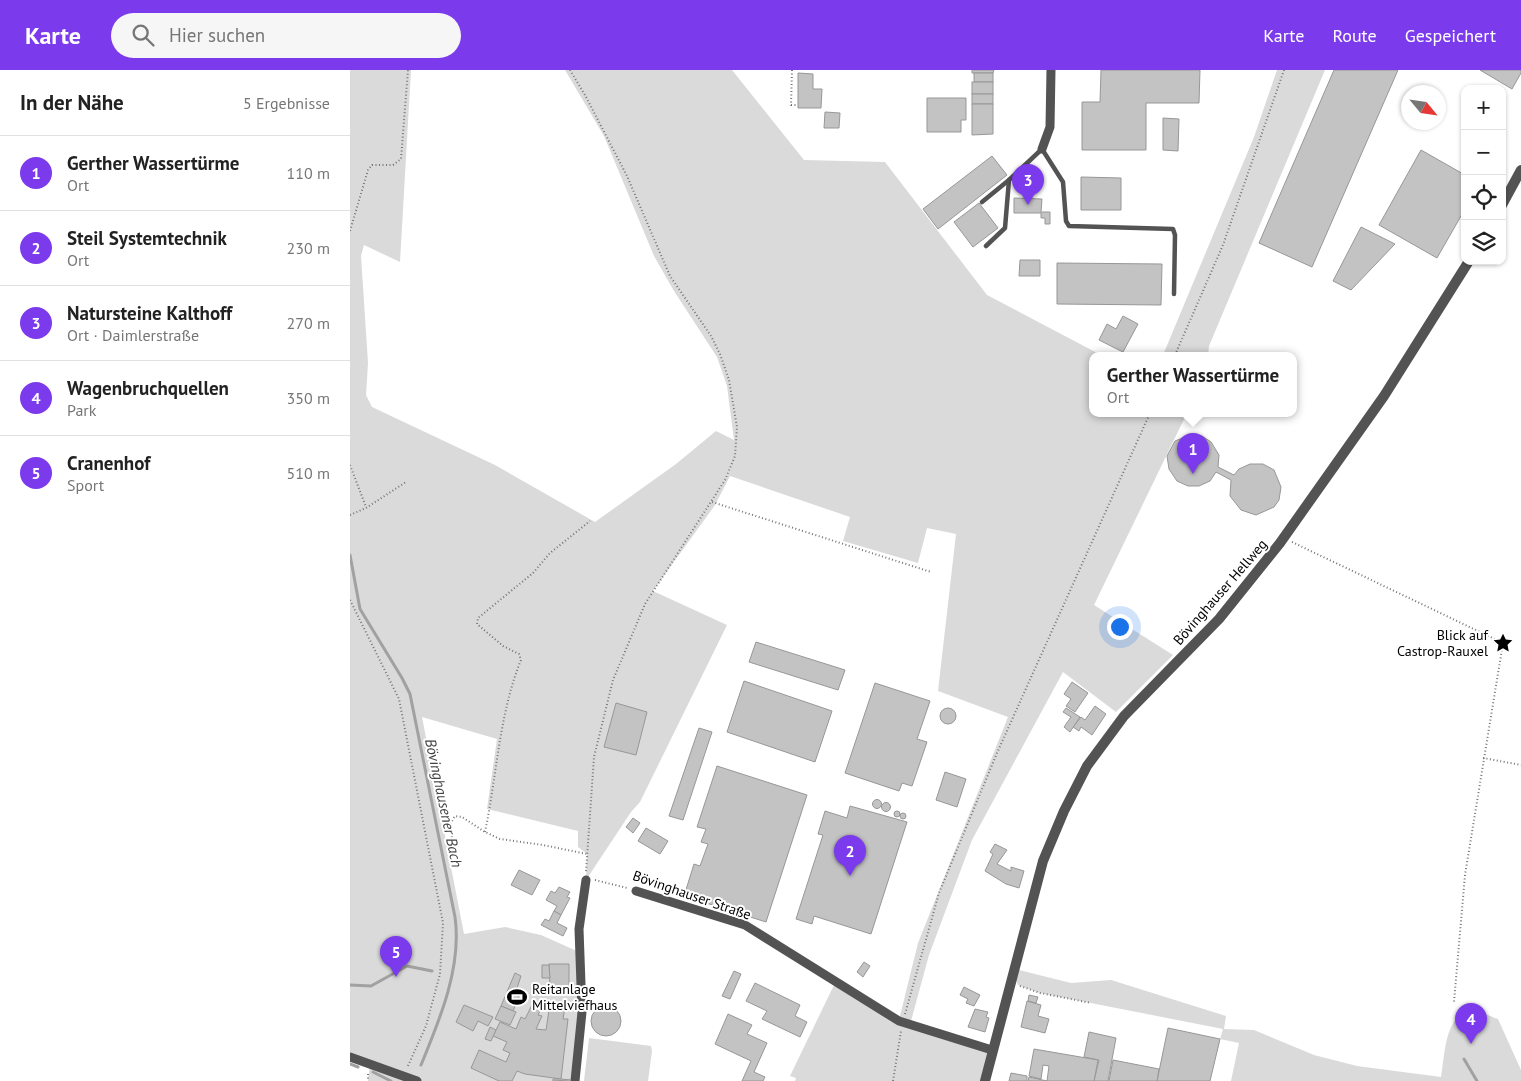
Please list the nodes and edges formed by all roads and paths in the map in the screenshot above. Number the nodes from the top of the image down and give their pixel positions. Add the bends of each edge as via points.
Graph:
1 (408, 70) edge
2 (570, 70) edge
3 (792, 70) edge
4 (1051, 70) edge
5 (1284, 70) edge
6 (798, 105) dead end
7 (1042, 149) junction
8 (1521, 170) edge
9 (1009, 180) junction
10 (1506, 198) edge
11 (982, 202) dead end
12 (350, 231) edge
13 (986, 246) dead end
14 (1466, 265) edge
15 (1174, 294) dead end
16 (1176, 352) edge
17 (1148, 417) edge
18 (350, 465) edge
19 (406, 482) dead end
20 (712, 502) junction
21 (366, 508) junction
22 (350, 516) edge
23 (590, 521) dead end
24 (1280, 543) junction
25 (931, 572) dead end
26 (350, 600) edge
27 (1483, 758) junction
28 (1521, 765) edge
29 (485, 832) junction
30 (587, 854) junction
31 (458, 861) dead end
32 (586, 880) junction
33 (636, 891) joint
34 (1011, 981) junction
35 (1454, 1002) dead end
36 (1092, 1003) dead end
37 (903, 1022) junction
38 (992, 1050) junction
39 (350, 1057) edge
40 (404, 1076) junction
41 (417, 1081) edge
42 (576, 1081) edge
43 (893, 1081) edge
44 (985, 1081) edge

1 - 12 path via 401,159 393,165 372,165 368,170
2 - 20 path via 627,176 670,276 711,336 729,380 737,444 728,473
3 - 6 path via 791,105
4 - 7 street via 1050,128
5 - 16 path via 1223,245
7 - 9 lane
7 - 15 lane via 1064,182 1069,226 1173,229
8 - 10 street
9 - 11 lane
9 - 13 lane via 1005,228
14 - 24 street, Bövinghauser Hellweg via 1384,396
17 - 37 path via 997,753 939,893
18 - 21 path
19 - 21 path
20 - 25 path
20 - 30 path via 645,604 613,680 596,750
21 - 22 path
23 - 29 path via 550,553 533,574 478,618 477,624 503,646 519,654 521,660 512,682
24 - 27 path via 1288,541 1502,642
24 - 34 street, Bövinghauser Hellweg via 1219,619 1124,716 1088,766 1043,861
26 - 40 path via 399,699 443,923 440,974 426,1026
27 - 28 path
27 - 35 path via 1465,875
29 - 30 path via 500,839
29 - 31 path via 462,817 452,818 449,826
30 - 32 path
32 - 33 path, Bövinghauser Straße via 604,880
32 - 42 street via 579,929 582,1012
33 - 37 street, Bövinghauser Straße via 746,925
34 - 36 path via 1040,993
34 - 38 street, Bövinghauser Hellweg
37 - 38 street, Bövinghauser Straße
37 - 43 path
38 - 44 street, Bövinghauser Hellweg
39 - 40 street
40 - 41 street

